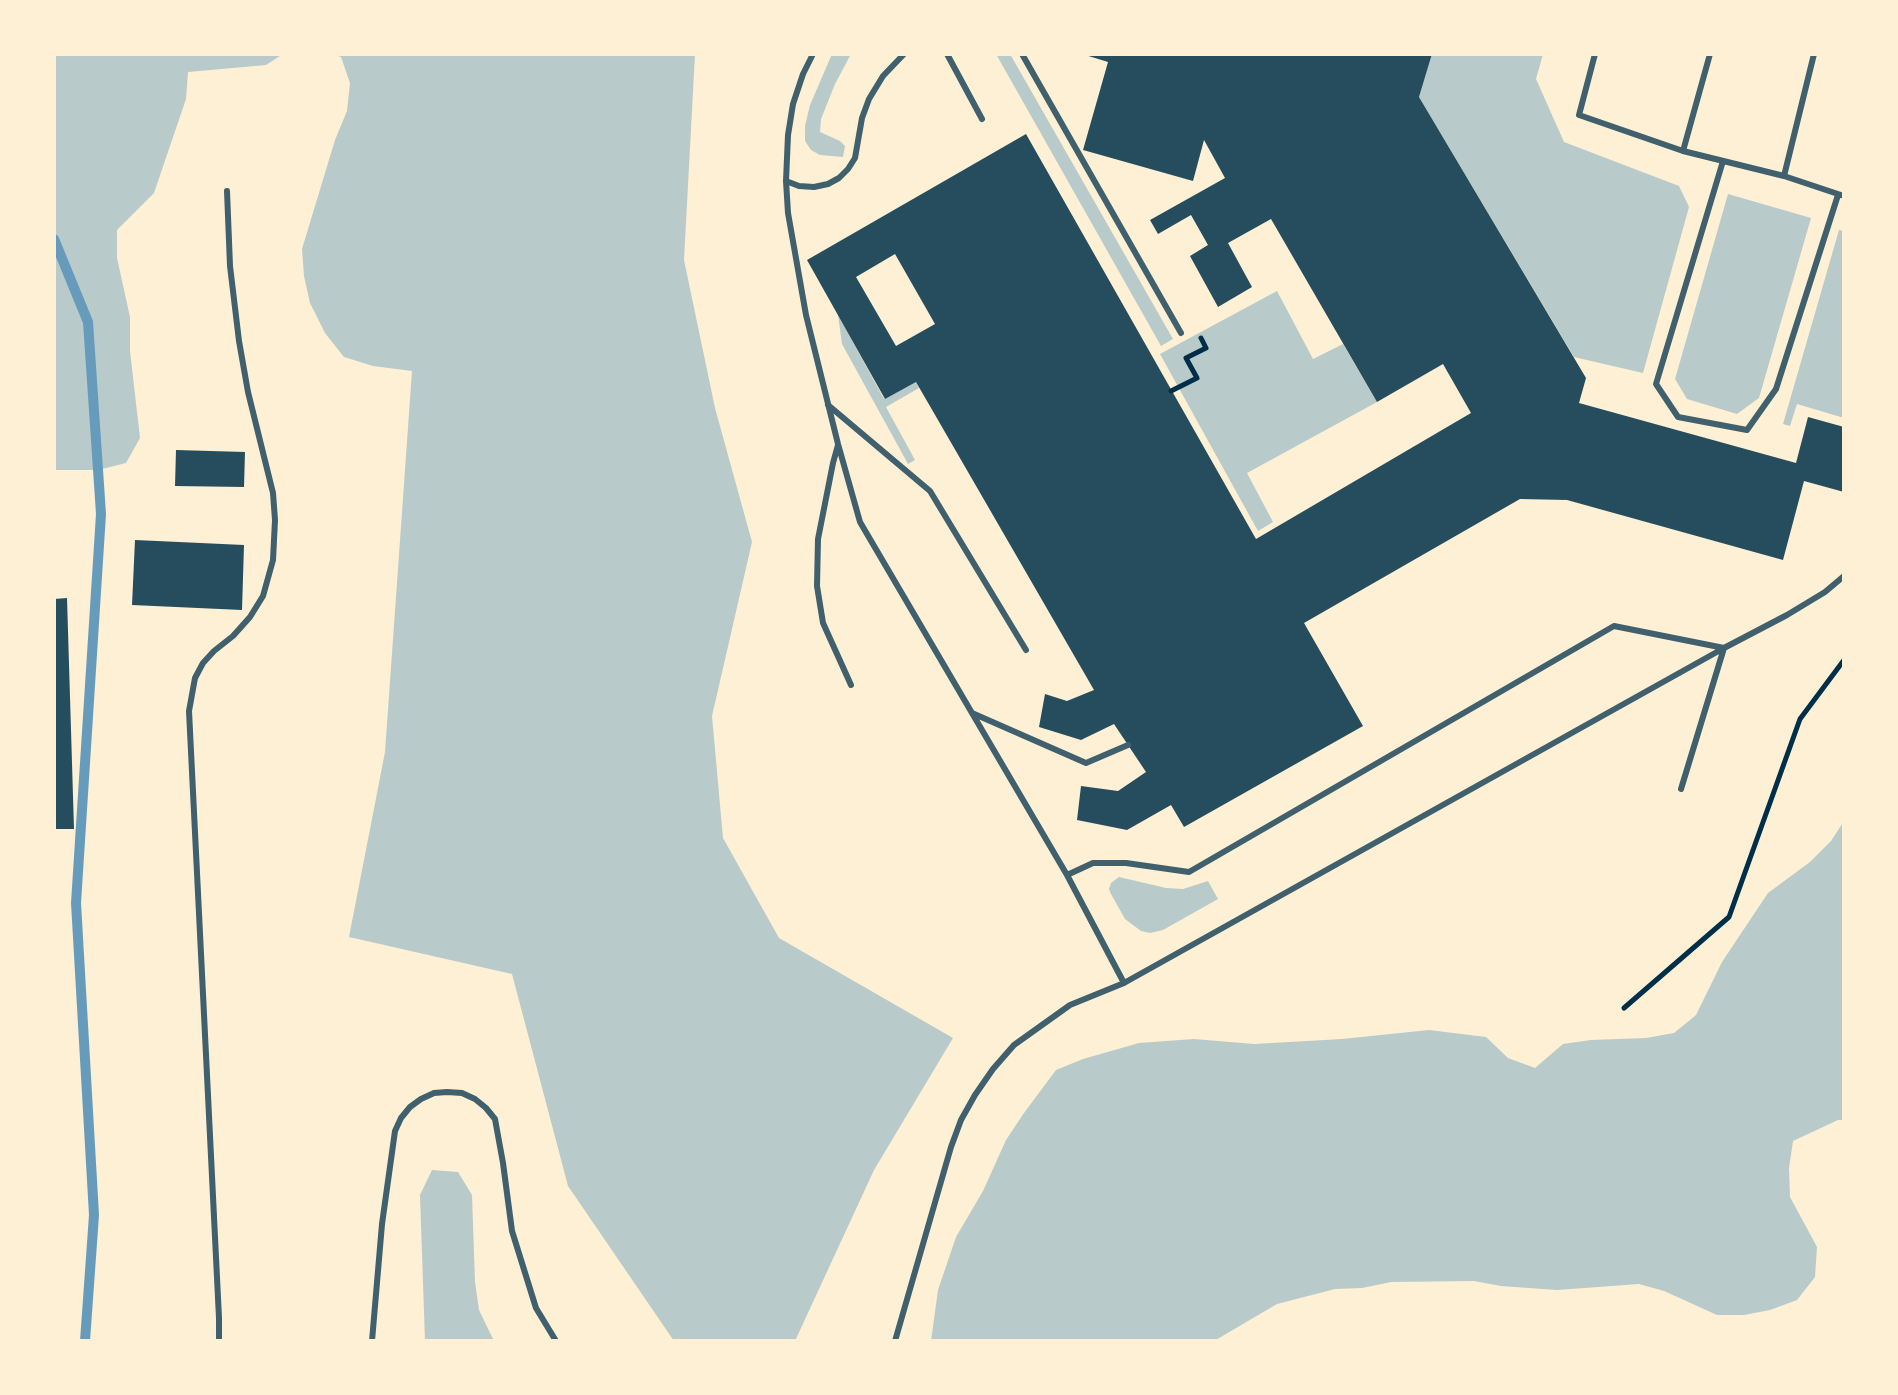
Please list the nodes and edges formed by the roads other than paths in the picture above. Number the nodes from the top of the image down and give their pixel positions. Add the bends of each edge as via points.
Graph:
1 (813, 54) edge
2 (904, 54) edge
3 (947, 54) edge
4 (1022, 54) edge
5 (1595, 54) edge
6 (1710, 54) edge
7 (1814, 54) edge
8 (982, 119) dead end
9 (1683, 151) junction
10 (1723, 161) junction
11 (1784, 176) junction
12 (786, 181) junction
13 (227, 191) dead end
14 (1841, 196) edge
15 (1181, 333) dead end
16 (828, 405) junction
17 (838, 444) junction
18 (1844, 576) edge
19 (1724, 648) junction
20 (1026, 650) dead end
21 (851, 685) dead end
22 (972, 713) junction
23 (1128, 745) dead end
24 (1681, 789) dead end
25 (1067, 875) junction
26 (1124, 983) junction
27 (219, 1341) edge
28 (372, 1341) edge
29 (556, 1341) edge
30 (895, 1341) edge

1 - 12 lane via 793,104
2 - 12 lane via 869,99 848,169 814,187
3 - 8 lane
4 - 15 lane
5 - 9 lane via 1579,115
6 - 9 lane
7 - 11 lane
9 - 10 lane
10 - 11 lane
10 - 14 lane via 1656,384 1678,417 1747,430 1776,389
11 - 14 lane
12 - 16 lane via 798,272
13 - 27 lane via 239,341 275,520 273,560 263,596 233,636 203,663 189,711
16 - 17 lane
16 - 20 lane via 930,491
17 - 21 lane via 818,539 817,586 823,623
17 - 22 lane via 860,522
18 - 19 lane via 1787,615
19 - 24 lane
19 - 25 lane via 1614,626 1189,872 1093,863
19 - 26 lane
22 - 23 lane via 1086,763
22 - 25 lane
25 - 26 lane
26 - 30 lane via 1070,1005 1014,1045 975,1095 951,1147
28 - 29 lane via 395,1131 410,1107 447,1092 475,1099 495,1119 512,1231 536,1308

